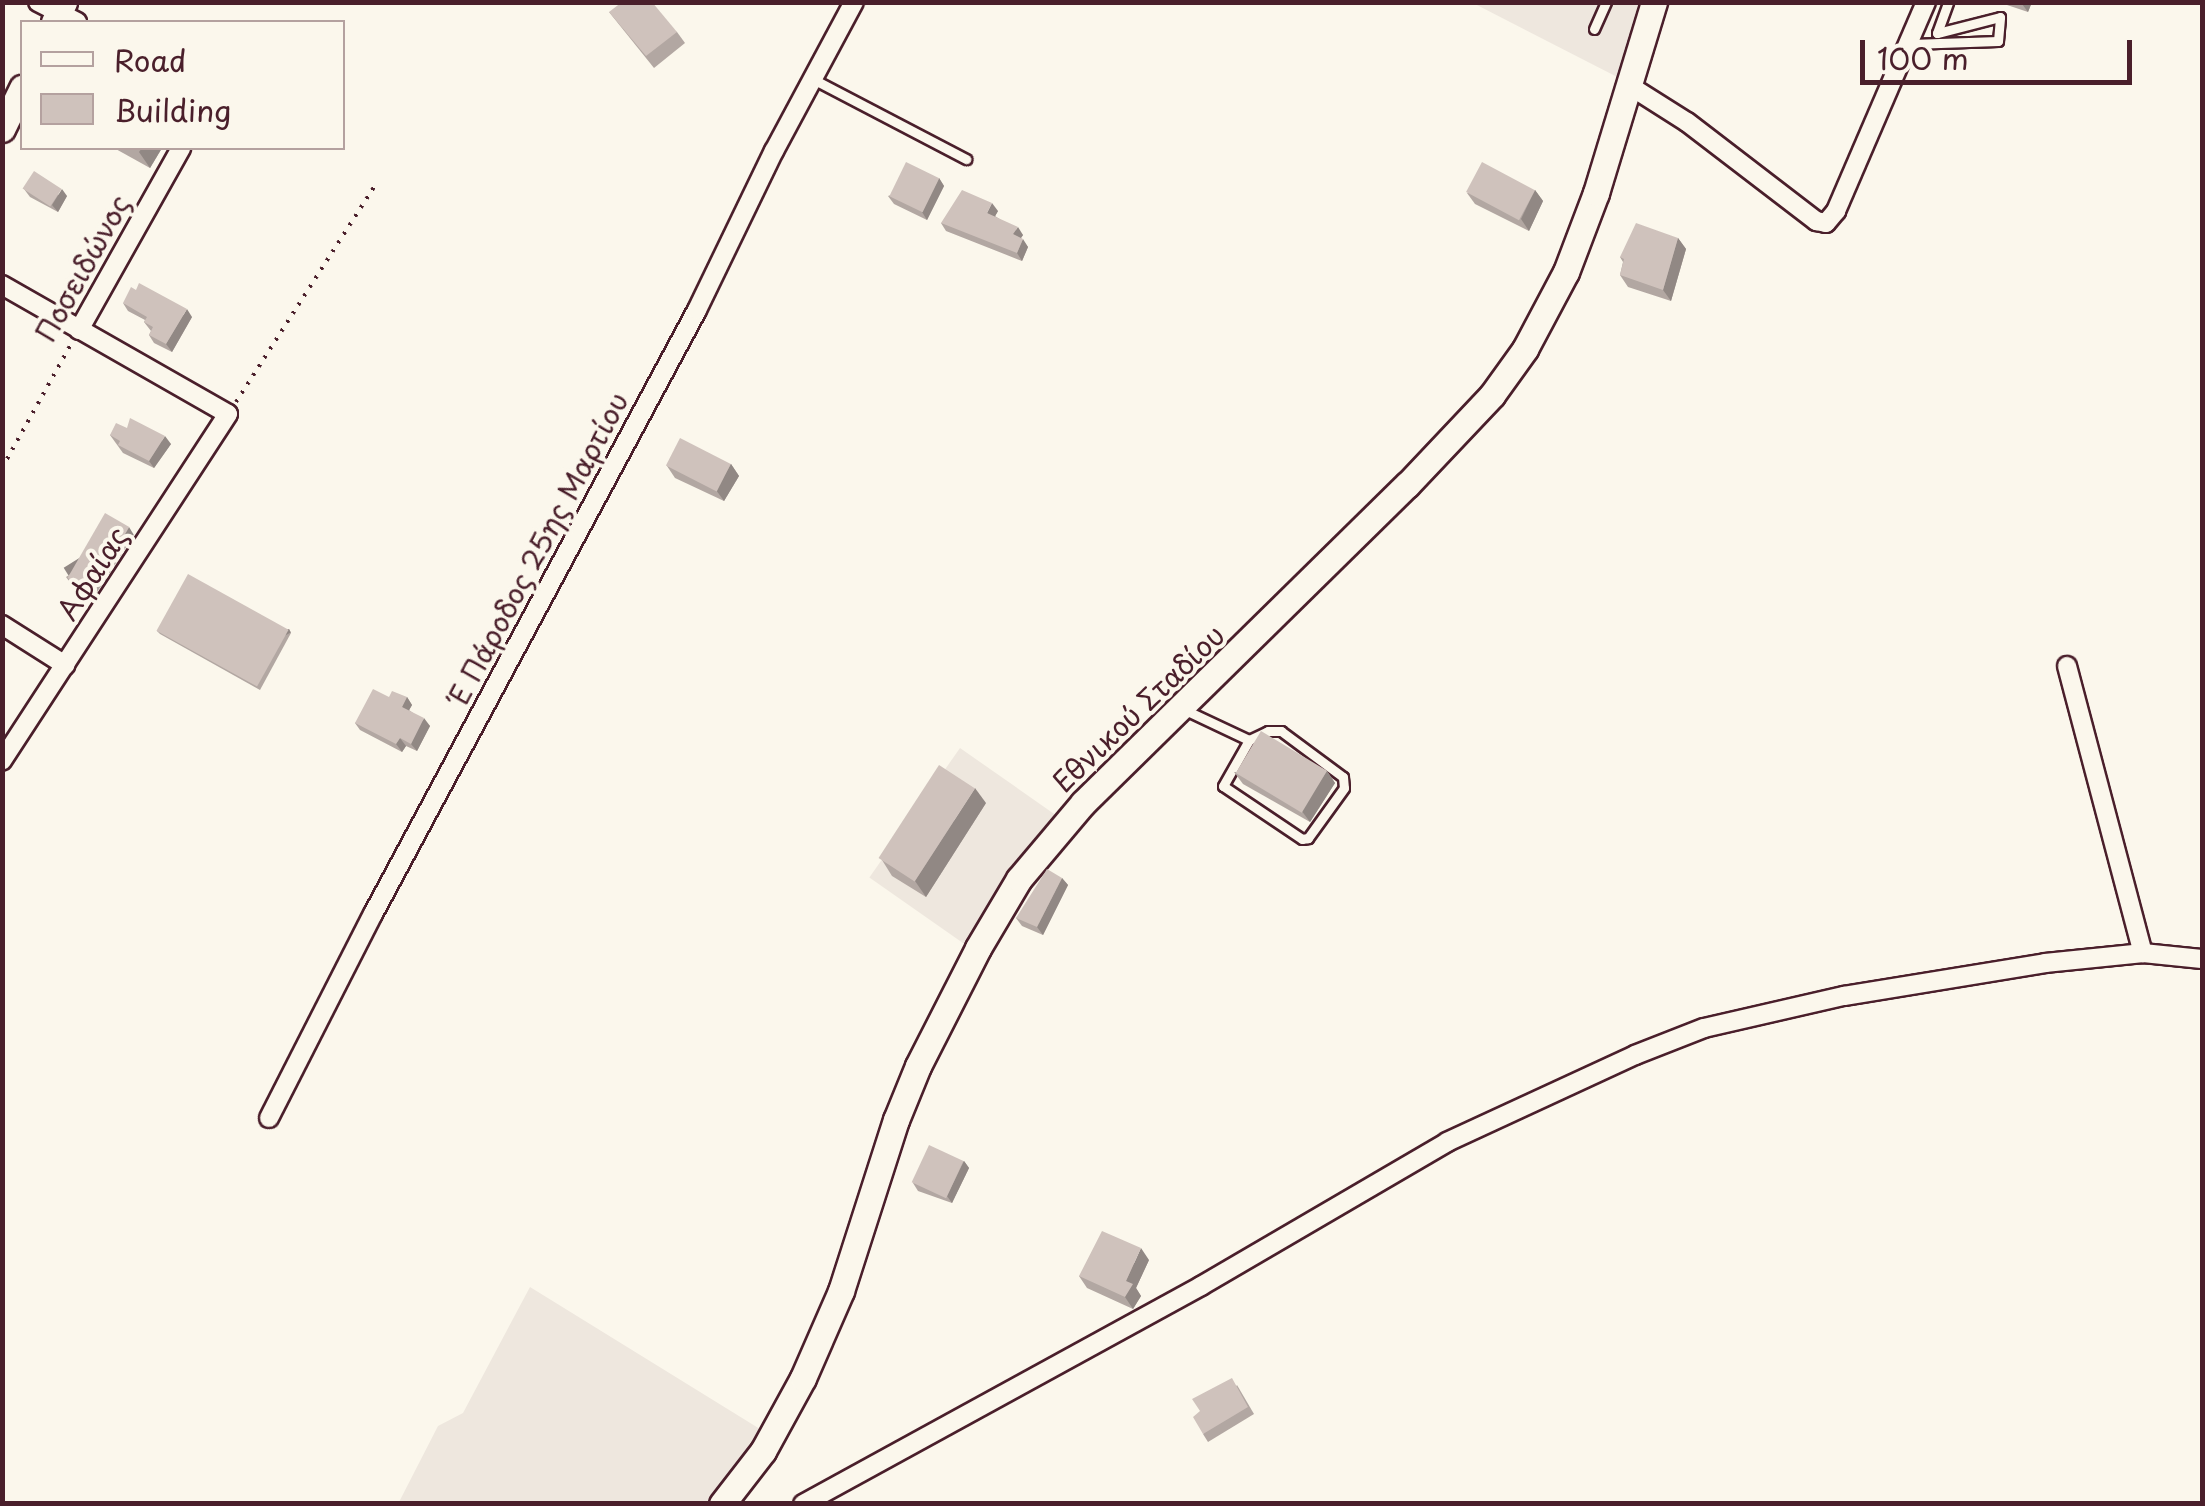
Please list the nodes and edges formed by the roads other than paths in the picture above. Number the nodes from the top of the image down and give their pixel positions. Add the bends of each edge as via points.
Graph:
1 (854, 2) edge
2 (1606, 2) edge
3 (1654, 2) edge
4 (1926, 2) edge
5 (1948, 2) edge
6 (1594, 29) dead end
7 (1936, 36) junction
8 (1907, 44) junction
9 (812, 79) junction
10 (1630, 86) junction
11 (20, 92) edge
12 (2, 129) edge
13 (180, 150) edge
14 (966, 159) dead end
15 (2, 285) edge
16 (79, 330) junction
17 (2, 625) edge
18 (65, 665) junction
19 (2068, 666) dead end
20 (1181, 708) junction
21 (1248, 740) junction
22 (2, 761) edge
23 (2143, 952) junction
24 (2202, 959) edge
25 (268, 1118) dead end
26 (722, 1504) edge
27 (803, 1504) edge

1 - 9 street, Ε΄ Πάροδος 25ης Μαρτίου
2 - 6 lane
3 - 10 street, Εθνικού Σταδίου
4 - 8 street
5 - 7 lane
7 - 7 lane via 1998,40 2000,16
7 - 8 lane
8 - 10 street via 1826,224
9 - 14 lane
9 - 25 street, Ε΄ Πάροδος 25ης Μαρτίου via 697,310
10 - 20 street, Εθνικού Σταδίου via 1566,272 1492,395
11 - 12 street
13 - 16 street, Ποσειδώνος
15 - 16 street
16 - 18 street, Αφαίας via 228,414
17 - 18 street
18 - 22 street, Αφαίας
19 - 23 street
20 - 21 lane
20 - 26 street, Εθνικού Σταδίου via 1048,840 978,948 896,1120 822,1339 763,1451
21 - 21 lane via 1281,731 1343,777 1344,788 1308,838 1226,790 1223,782
23 - 24 street
23 - 27 street via 1844,996 1704,1028 1634,1055 1447,1142

